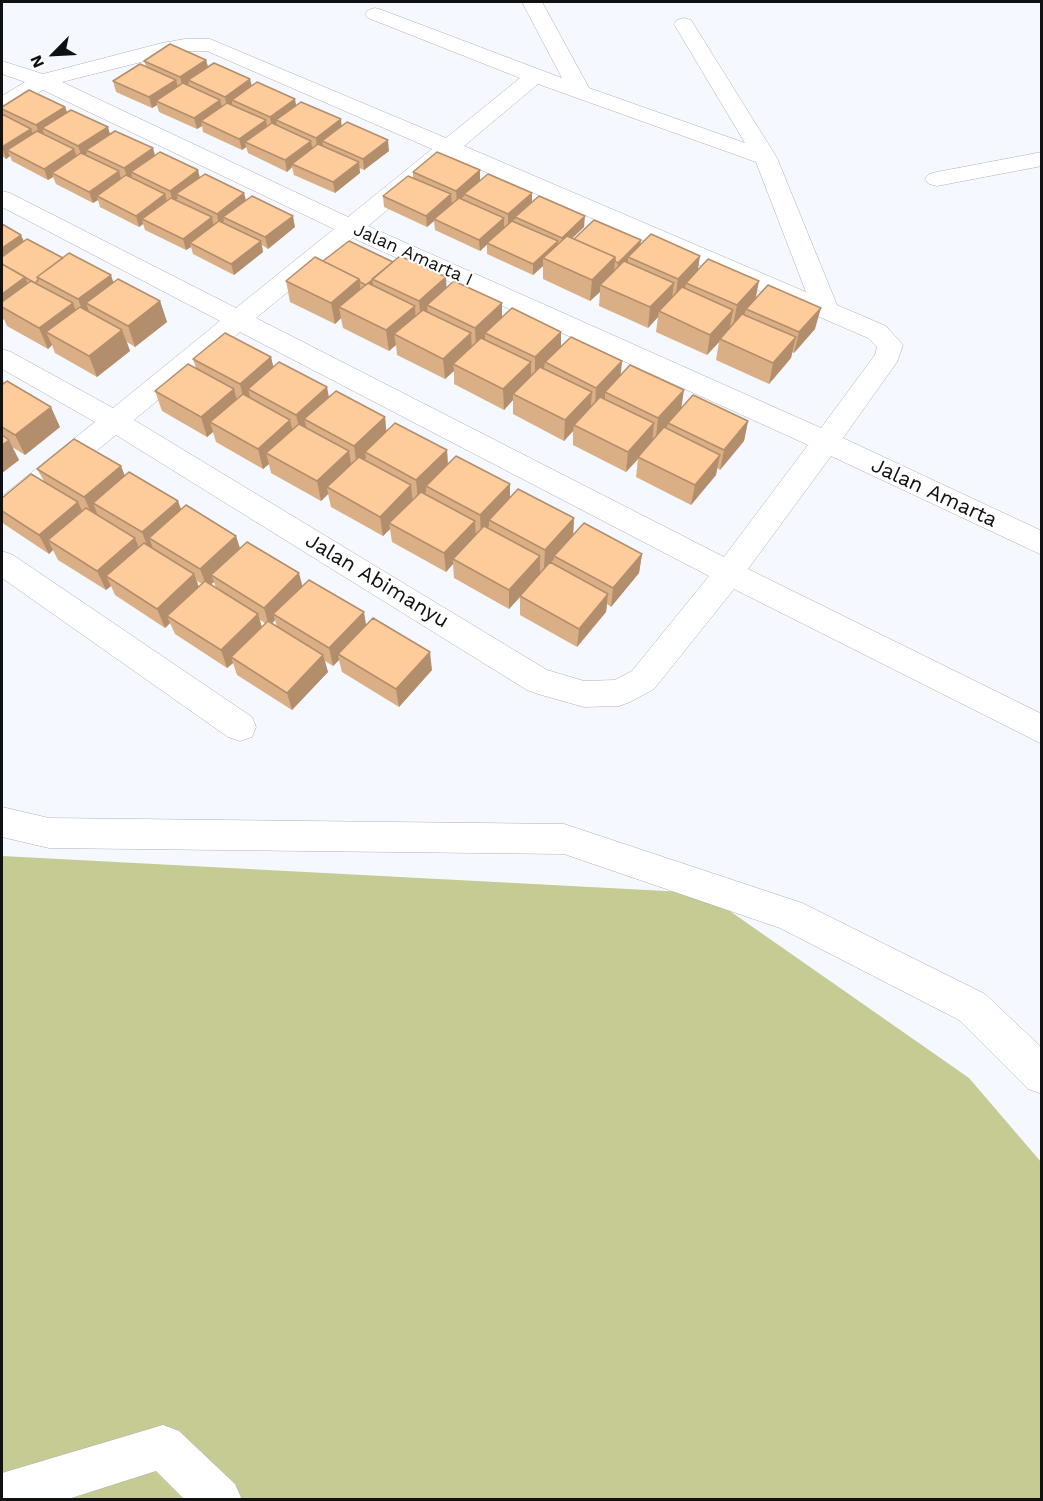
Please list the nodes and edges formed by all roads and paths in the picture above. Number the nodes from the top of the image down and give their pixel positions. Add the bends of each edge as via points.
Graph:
1 (532, 2) edge
2 (375, 14) dead end
3 (684, 24) dead end
4 (2, 67) edge
5 (535, 76) junction
6 (42, 81) junction
7 (579, 90) junction
8 (2, 105) edge
9 (446, 148) junction
10 (766, 158) junction
11 (1041, 159) edge
12 (937, 179) dead end
13 (2, 198) edge
14 (350, 227) junction
15 (826, 310) junction
16 (240, 319) junction
17 (2, 358) edge
18 (115, 421) junction
19 (826, 442) junction
20 (2, 511) edge
21 (1041, 544) edge
22 (2, 563) edge
23 (729, 573) junction
24 (240, 727) dead end
25 (1041, 730) edge
26 (2, 822) edge
27 (1041, 1075) edge
28 (2, 1496) edge
29 (219, 1500) edge

1 - 7 street
2 - 5 street
3 - 10 street
4 - 6 street, Jalan Amarta I
5 - 7 street
5 - 9 street
6 - 8 street
6 - 9 street via 162,49 210,45
6 - 14 street, Jalan Amarta I
7 - 10 street
9 - 14 street
9 - 15 street
10 - 15 street
11 - 12 street
13 - 16 street
14 - 16 street
14 - 19 street, Jalan Amarta I
15 - 19 street, Jalan Abimanyu via 877,332 890,345 888,356
16 - 18 street
16 - 23 street
17 - 18 street, Jalan Abimanyu
18 - 20 street
18 - 23 street, Jalan Abimanyu via 538,681 584,694 619,693 643,680
19 - 21 street, Jalan Amarta
19 - 23 street, Jalan Abimanyu
22 - 24 street
23 - 25 street
26 - 27 street via 49,833 564,839 789,915 972,1007
28 - 29 street via 163,1447

